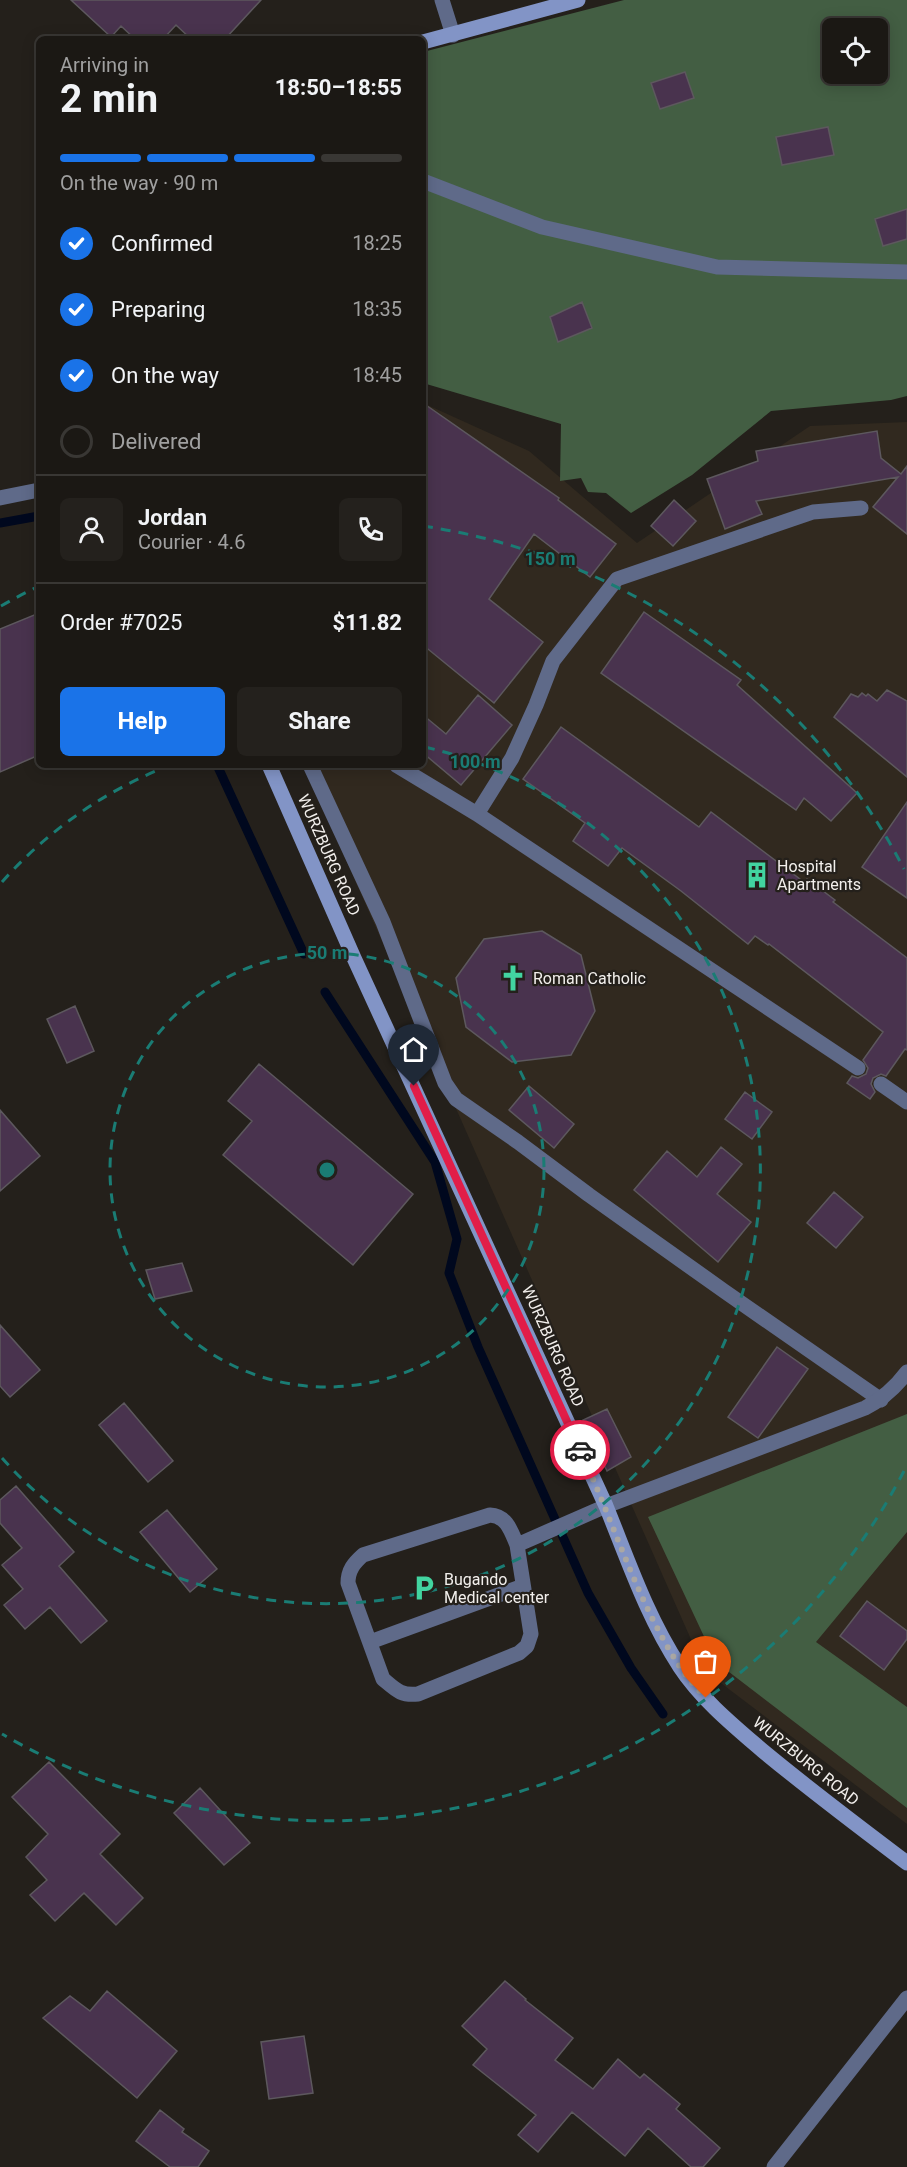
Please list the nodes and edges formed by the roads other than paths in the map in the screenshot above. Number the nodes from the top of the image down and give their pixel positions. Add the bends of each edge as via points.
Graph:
1 (442, 0) edge
2 (579, 0) edge
3 (453, 34) junction
4 (426, 41) edge
5 (426, 182) edge
6 (907, 272) edge
7 (36, 491) edge
8 (0, 498) edge
9 (861, 508) dead end
10 (270, 768) edge
11 (311, 768) edge
12 (401, 768) edge
13 (477, 814) junction
14 (858, 1068) dead end
15 (881, 1084) dead end
16 (907, 1102) edge
17 (907, 1372) edge
18 (881, 1400) junction
19 (606, 1506) junction
20 (517, 1545) junction
21 (524, 1586) junction
22 (370, 1642) junction
23 (907, 1863) edge
24 (907, 1998) edge
25 (774, 2167) edge

1 - 3 street
2 - 3 main road
3 - 4 main road
5 - 6 street via 542,227 717,267
7 - 8 street
9 - 13 street via 813,512 617,579 553,661 512,758
10 - 19 main road, WURZBURG ROAD
11 - 18 street via 383,922 445,1083 456,1099
12 - 13 street
13 - 14 street
15 - 16 street
17 - 18 street
18 - 19 street
19 - 20 street
19 - 23 main road, WURZBURG ROAD via 662,1638 687,1676 739,1730
20 - 21 street
20 - 22 street via 506,1521 490,1515 363,1555 348,1574 348,1583
21 - 22 street
21 - 22 street via 531,1634 527,1646 519,1653 418,1694 406,1695 383,1679
24 - 25 street

